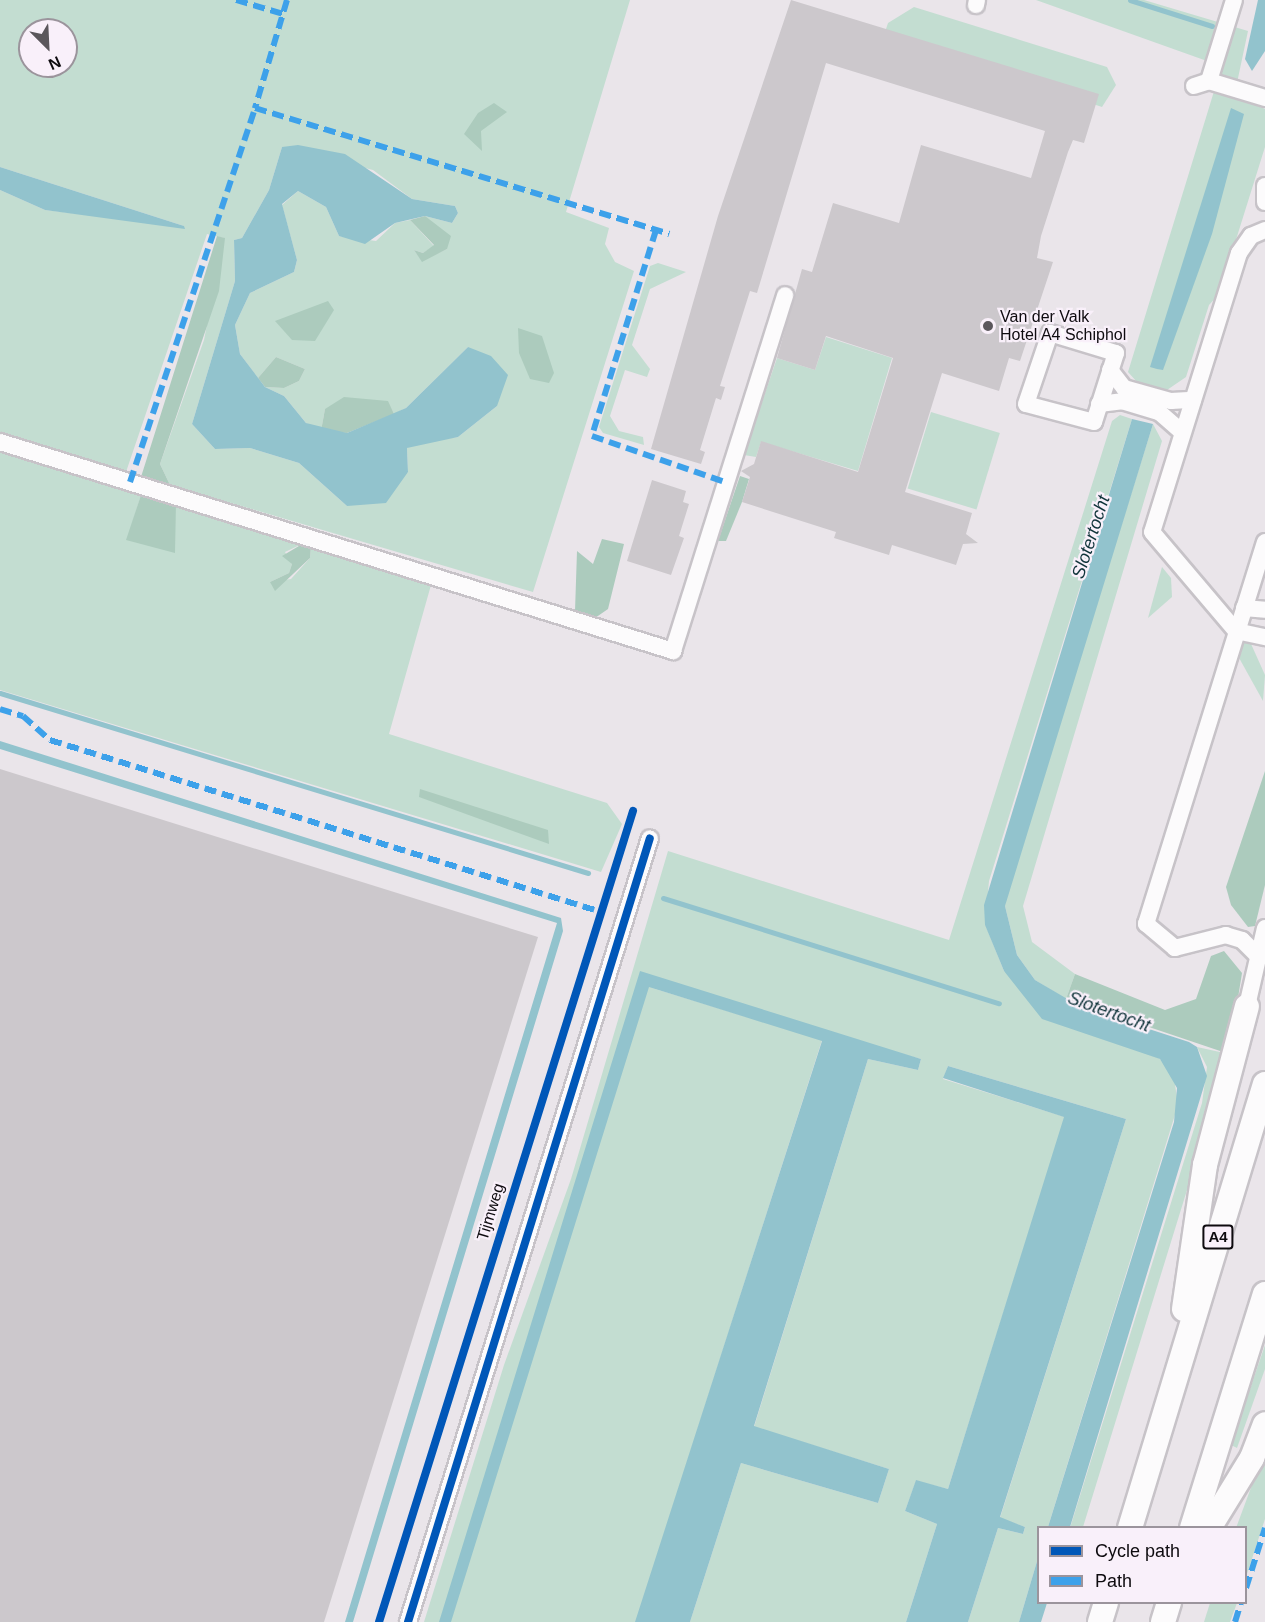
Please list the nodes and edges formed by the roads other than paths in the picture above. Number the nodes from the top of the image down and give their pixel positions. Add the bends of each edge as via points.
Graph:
1 (1234, 0) edge
2 (1265, 98) edge
3 (1265, 186) edge
4 (1265, 202) edge
5 (1265, 230) edge
6 (785, 295) dead end
7 (1110, 370) junction
8 (1193, 400) junction
9 (1099, 404) junction
10 (1182, 432) junction
11 (0, 442) edge
12 (1265, 542) edge
13 (1244, 608) junction
14 (1265, 610) edge
15 (1236, 631) junction
16 (1265, 637) edge
17 (650, 838) dead end
18 (1265, 928) edge
19 (1259, 957) junction
20 (1247, 1006) joint
21 (1265, 1084) edge
22 (1265, 1294) edge
23 (1172, 1391) junction
24 (1265, 1424) edge
25 (1130, 1526) edge
26 (1192, 1526) edge
27 (1210, 1526) edge
28 (1105, 1604) edge
29 (1168, 1604) edge
30 (408, 1622) edge
31 (1100, 1622) edge
32 (1163, 1622) edge

1 - 2 street via 1201,83
3 - 4 street
5 - 8 street via 1251,236 1239,253
6 - 11 street via 674,651
7 - 8 street via 1124,388 1171,401
7 - 9 street
7 - 9 street via 1116,353 1050,333 1026,404 1094,422
8 - 10 street
9 - 10 street via 1122,401 1160,412
10 - 15 street via 1152,532
12 - 13 street
13 - 14 street
13 - 15 street
15 - 16 street
15 - 19 street via 1146,924 1175,948 1204,944 1226,935 1242,940
17 - 30 street
18 - 19 street, A4
19 - 20 street, A4
20 - 23 highway, A4 via 1205,1165
21 - 23 highway, A4
22 - 26 highway
23 - 25 highway, A4
24 - 27 highway via 1252,1458
28 - 31 highway
29 - 32 highway

